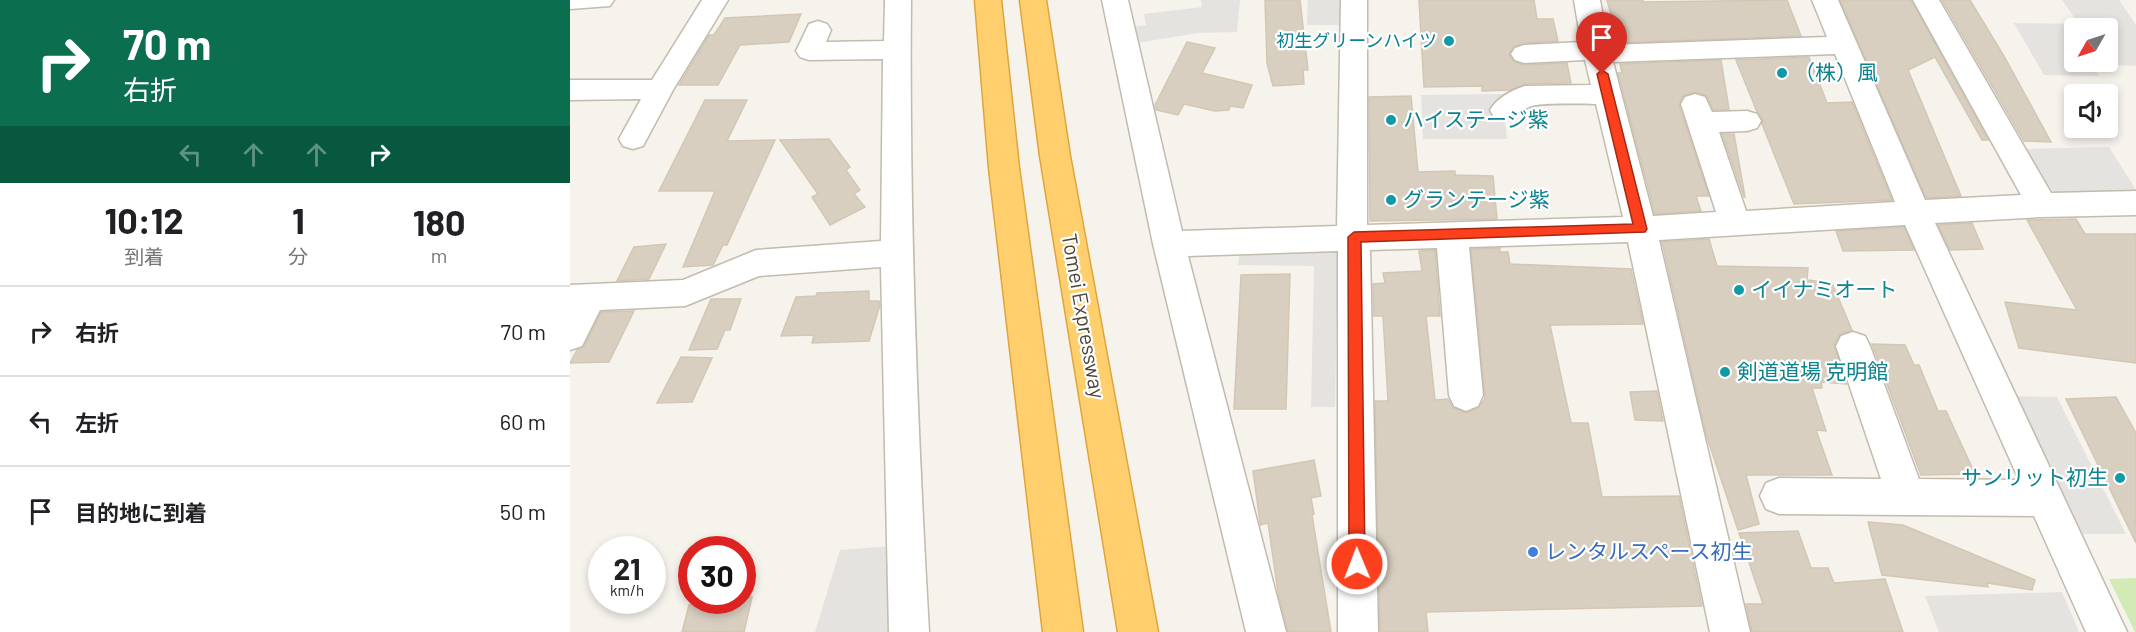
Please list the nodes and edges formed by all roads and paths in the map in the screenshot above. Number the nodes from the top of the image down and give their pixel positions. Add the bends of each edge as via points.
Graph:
1 (601, 0) edge
2 (715, 0) edge
3 (898, 0) edge
4 (988, 0) edge
5 (1033, 0) edge
6 (1115, 0) edge
7 (1354, 0) edge
8 (1587, 0) edge
9 (1825, 0) edge
10 (1926, 0) edge
11 (570, 1) edge
12 (818, 30) dead end
13 (1844, 45) junction
14 (897, 50) junction
15 (1597, 52) junction
16 (1524, 54) dead end
17 (660, 89) junction
18 (570, 90) edge
19 (1607, 94) junction
20 (1504, 110) dead end
21 (1747, 121) dead end
22 (633, 139) dead end
23 (2136, 203) edge
24 (2042, 205) junction
25 (1916, 213) junction
26 (1735, 224) junction
27 (1641, 229) junction
28 (1452, 236) junction
29 (1354, 237) junction
30 (1169, 244) junction
31 (895, 253) junction
32 (580, 298) edge
33 (570, 336) edge
34 (1853, 345) dead end
35 (1466, 395) dead end
36 (1779, 496) dead end
37 (1906, 496) junction
38 (2046, 498) junction
39 (909, 632) edge
40 (1063, 632) edge
41 (1138, 632) edge
42 (1266, 632) edge
43 (1358, 632) edge
44 (1730, 632) edge
45 (2107, 632) edge

1 - 11 street
2 - 17 street
3 - 14 street
4 - 40 highway via 1004,168
5 - 41 highway, Tomei Expressway via 1055,156
6 - 30 street
7 - 29 street
8 - 15 street
9 - 13 street
10 - 24 street
12 - 14 street via 809,51
13 - 15 street
13 - 25 street
14 - 31 street
15 - 16 street
15 - 19 street
17 - 18 street
17 - 22 street
19 - 20 street via 1525,96
19 - 27 street
21 - 26 street via 1699,113
23 - 24 street
24 - 25 street
25 - 26 street
25 - 38 street
26 - 27 street
27 - 28 street
27 - 44 street
28 - 29 street
28 - 35 street
29 - 30 street
29 - 43 street
30 - 42 street
31 - 32 street via 756,263 685,293
31 - 39 street
32 - 33 street
34 - 37 street
36 - 37 street
37 - 38 street
38 - 45 street

